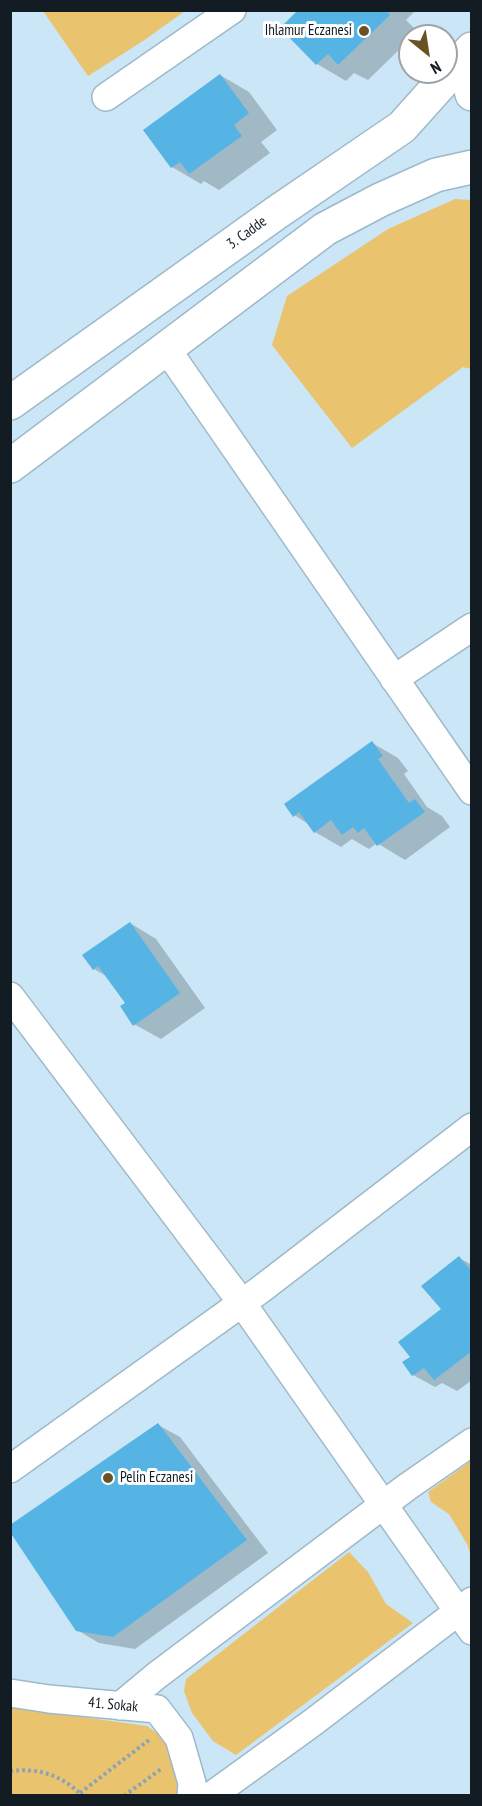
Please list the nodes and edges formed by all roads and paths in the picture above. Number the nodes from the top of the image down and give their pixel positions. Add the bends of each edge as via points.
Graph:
1 (232, 10) edge
2 (471, 50) edge
3 (471, 94) edge
4 (106, 97) dead end
5 (471, 168) edge
6 (166, 348) junction
7 (10, 403) edge
8 (10, 466) edge
9 (471, 627) edge
10 (394, 679) junction
11 (471, 791) edge
12 (10, 996) edge
13 (471, 1127) edge
14 (242, 1303) junction
15 (471, 1442) edge
16 (10, 1469) edge
17 (383, 1506) junction
18 (467, 1615) edge
19 (10, 1693) edge
20 (120, 1706) junction
21 (169, 1725) junction
22 (184, 1753) junction
23 (10, 1771) edge
24 (82, 1794) edge
25 (124, 1796) edge
26 (191, 1796) edge
27 (211, 1796) edge

1 - 4 street
2 - 3 main road
2 - 7 main road, 3. Cadde via 402,127
5 - 6 main road via 436,175 325,230
6 - 8 main road
6 - 10 street
9 - 10 street
10 - 11 street
12 - 14 street
13 - 14 street
14 - 16 street
14 - 17 street
15 - 17 street
17 - 18 street
17 - 20 street
18 - 27 street
19 - 20 street, 41. Sokak
20 - 21 street, 41. Sokak via 157,1709
21 - 22 street, 41. Sokak
21 - 24 path
22 - 25 path
22 - 26 street, 41. Sokak via 192,1783
23 - 24 path via 41,1771 67,1782

